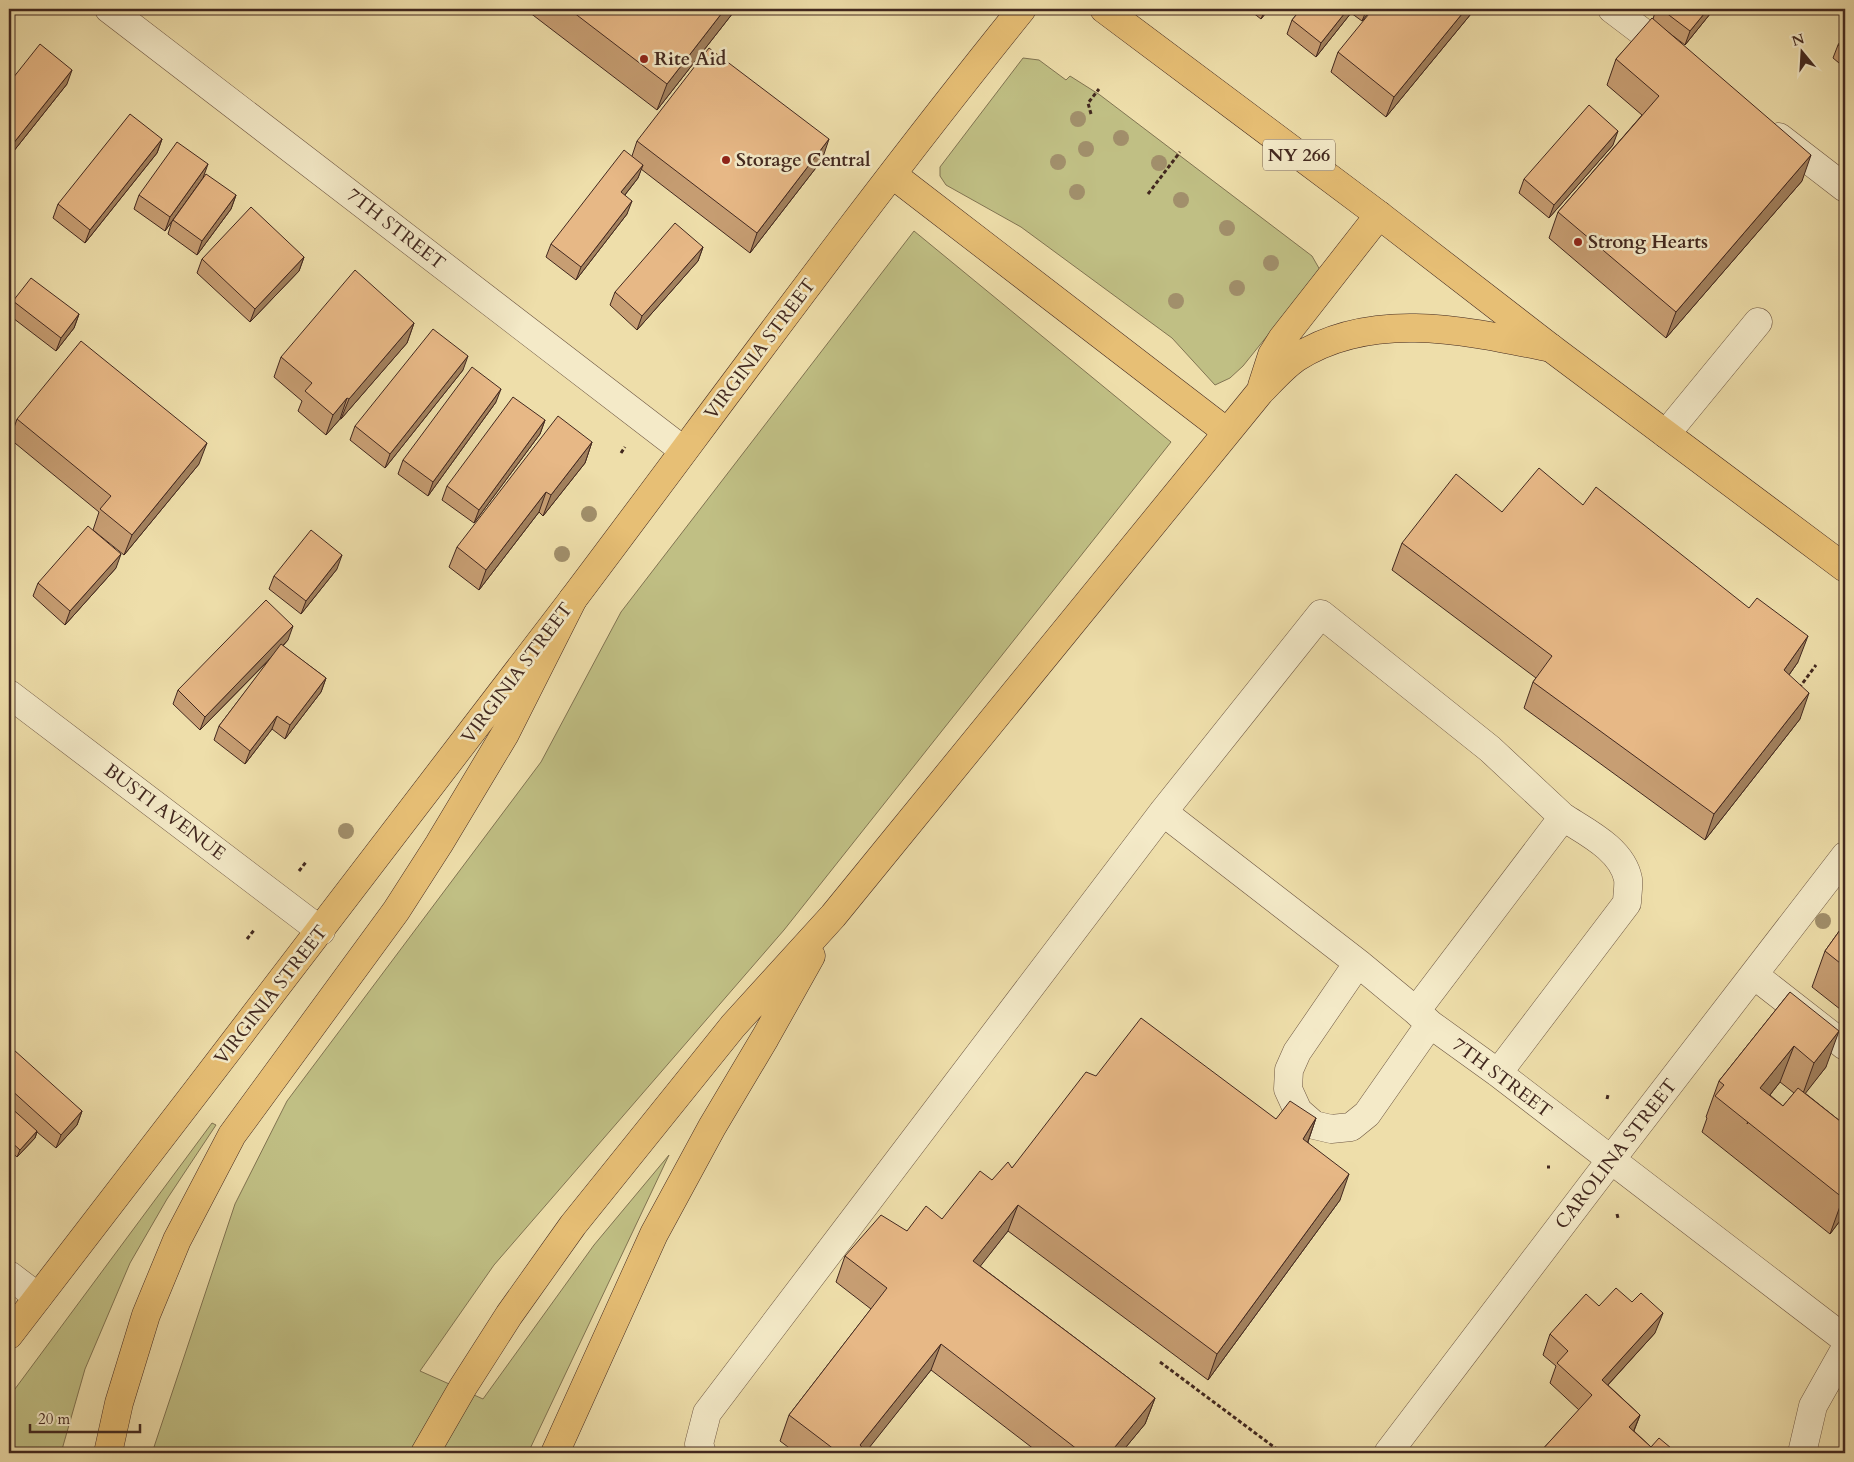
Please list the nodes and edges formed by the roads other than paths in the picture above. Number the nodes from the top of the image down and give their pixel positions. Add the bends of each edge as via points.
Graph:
1 (110, 9) edge
2 (1022, 9) edge
3 (1104, 9) edge
4 (1612, 9) edge
5 (1690, 68) edge
6 (1760, 122) edge
7 (893, 175) junction
8 (1845, 188) edge
9 (1378, 215) junction
10 (1758, 322) dead end
11 (1551, 348) junction
12 (1260, 392) junction
13 (1227, 432) junction
14 (1666, 434) junction
15 (683, 450) junction
16 (1845, 568) edge
17 (573, 599) junction
18 (9, 694) edge
19 (1163, 812) junction
20 (1563, 817) junction
21 (1845, 856) edge
22 (833, 916) junction
23 (321, 931) junction
24 (1358, 964) junction
25 (1754, 975) junction
26 (1423, 1017) junction
27 (1845, 1046) edge
28 (1498, 1073) junction
29 (1610, 1161) junction
30 (9, 1274) edge
31 (38, 1297) junction
32 (9, 1335) edge
33 (1845, 1340) edge
34 (1845, 1348) edge
35 (108, 1453) edge
36 (425, 1453) edge
37 (555, 1453) edge
38 (702, 1453) edge
39 (1388, 1453) edge
40 (1802, 1453) edge

1 - 15 street, 7TH STREET
2 - 7 main road, VIRGINIA STREET
3 - 9 main road, NY 266
4 - 5 street
6 - 8 street
7 - 13 main road
7 - 15 main road, VIRGINIA STREET
9 - 11 main road
9 - 12 main road via 1282,339 1272,355
10 - 14 street
11 - 12 main road via 1430,328 1377,330 1320,345 1294,359
11 - 14 main road
12 - 13 main road
13 - 22 main road
14 - 16 main road
15 - 17 main road, VIRGINIA STREET
17 - 23 main road, VIRGINIA STREET
17 - 35 main road via 505,734 439,844 396,911 232,1134 177,1240 146,1316 119,1403
18 - 23 street, BUSTI AVENUE
19 - 20 street via 1321,614 1490,749
19 - 24 street, 7TH STREET
19 - 38 street via 707,1413 699,1444
20 - 26 street
20 - 28 street via 1596,838 1619,858 1628,879 1627,903
21 - 25 street, CAROLINA STREET
22 - 36 main road via 732,1026 572,1225 509,1315
22 - 37 main road via 654,1234
23 - 31 main road, VIRGINIA STREET
24 - 26 street, 7TH STREET
24 - 26 street via 1297,1052 1289,1070 1288,1089 1298,1111 1314,1125 1331,1129 1351,1127 1367,1114
25 - 27 street
25 - 29 street, CAROLINA STREET
26 - 28 street, 7TH STREET
28 - 29 street, 7TH STREET
29 - 33 street, 7TH STREET
29 - 39 street, CAROLINA STREET
30 - 31 street
31 - 32 main road, VIRGINIA STREET
34 - 40 street via 1813,1406

